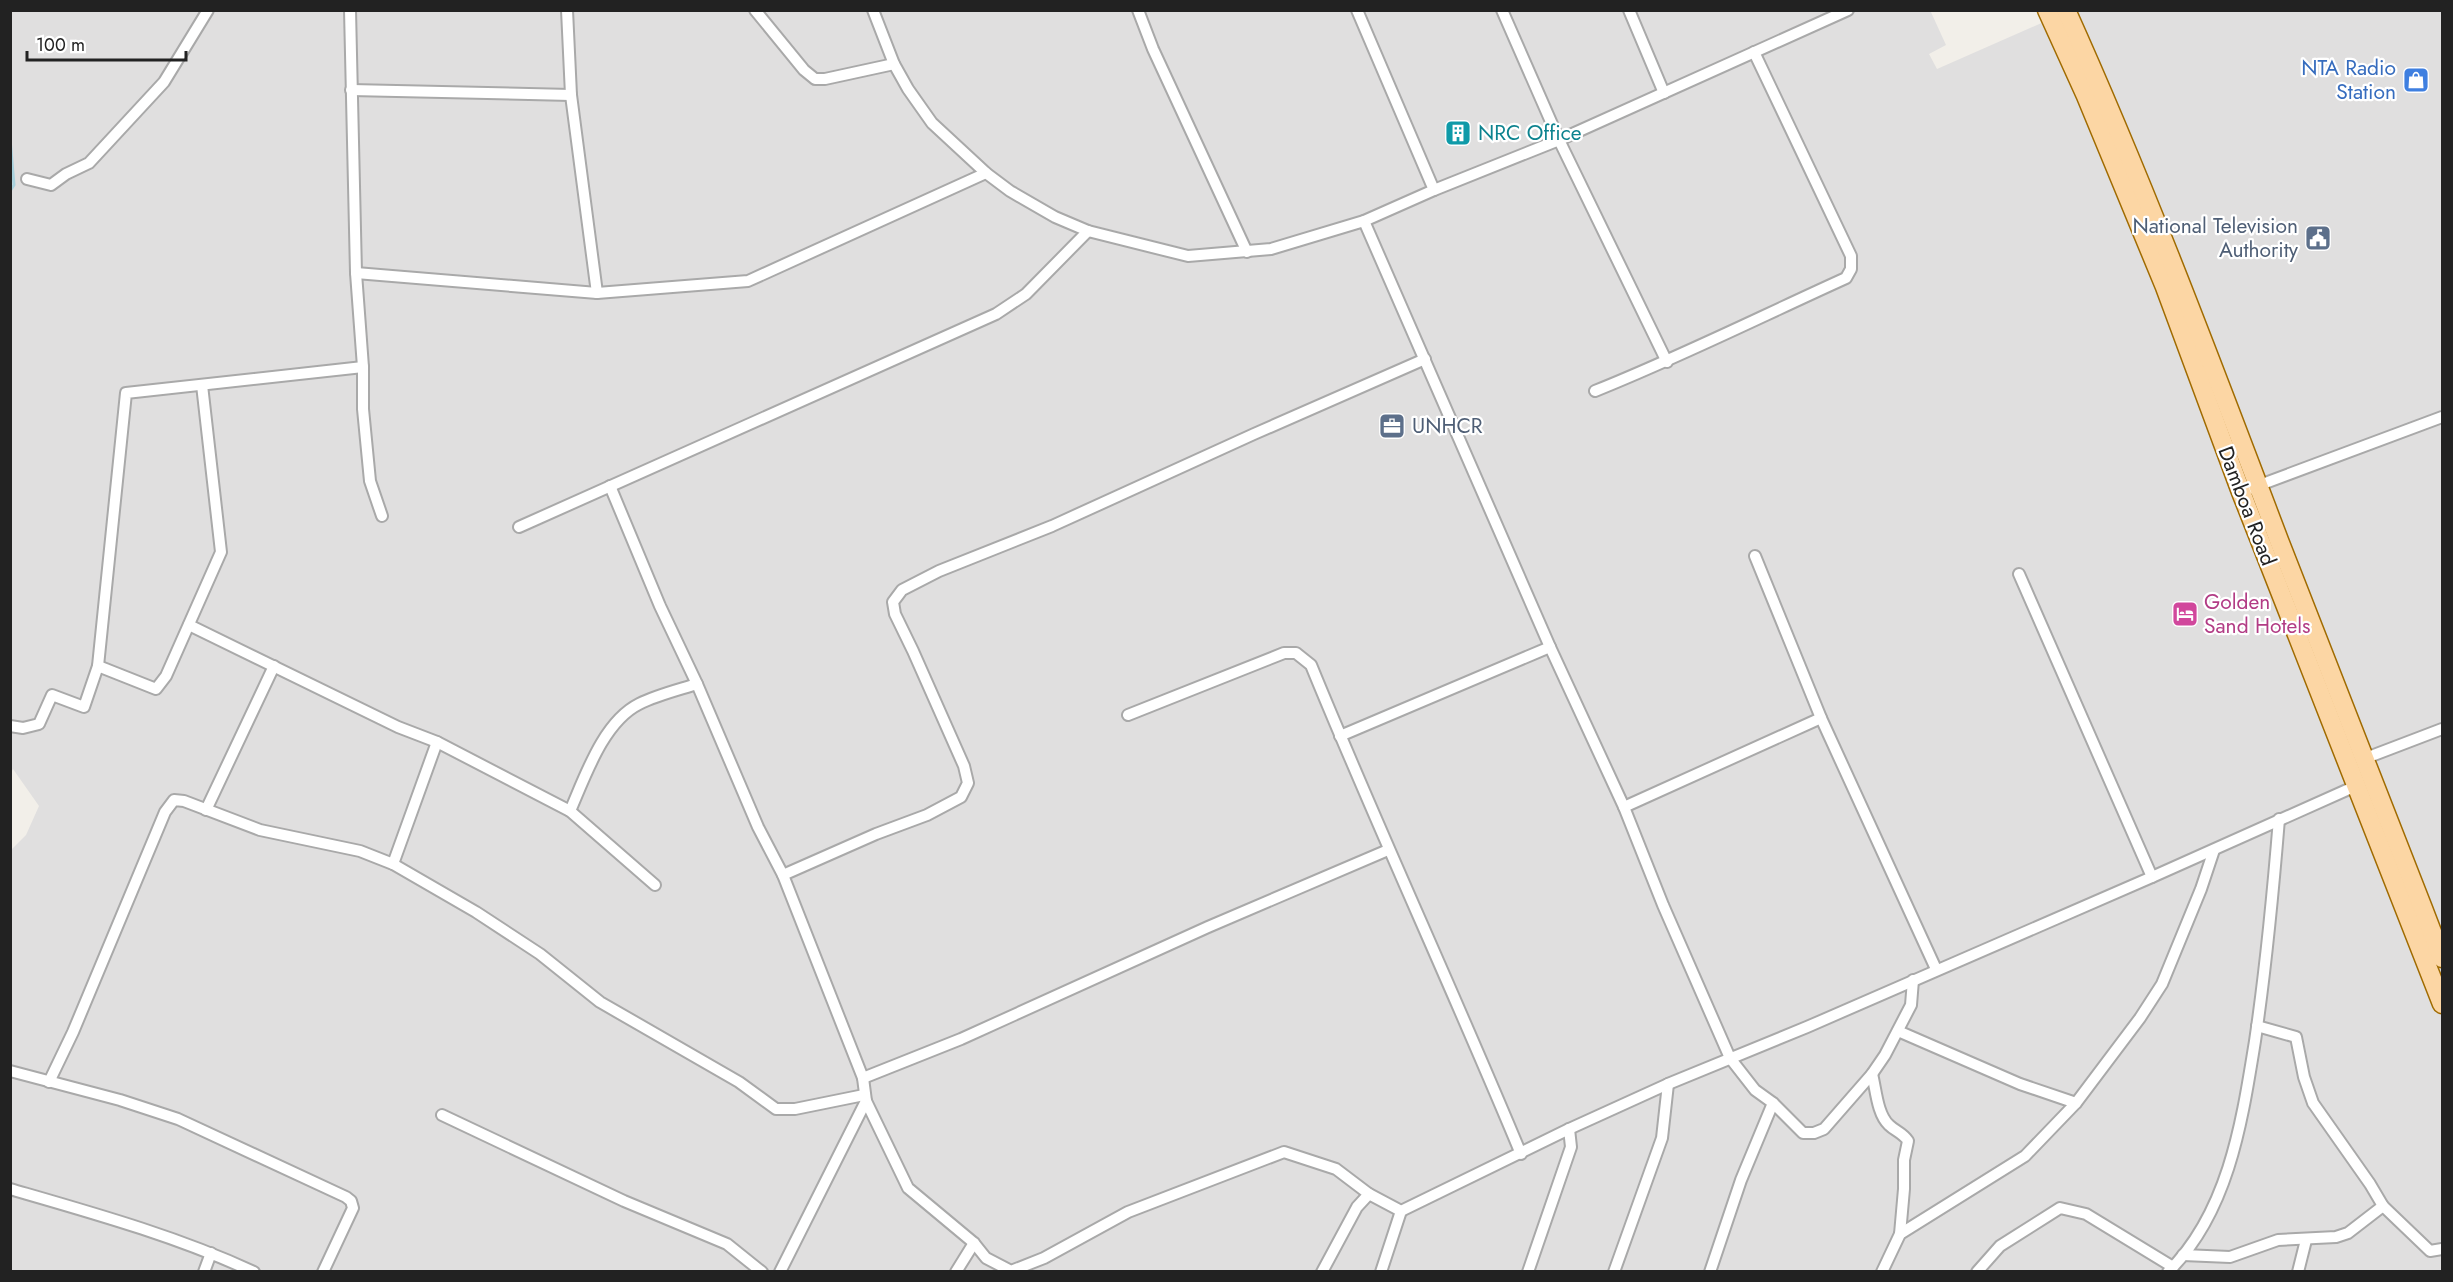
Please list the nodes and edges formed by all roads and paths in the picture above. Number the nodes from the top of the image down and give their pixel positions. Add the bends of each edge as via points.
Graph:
1 (208, 10) edge
2 (350, 10) edge
3 (567, 10) edge
4 (755, 10) edge
5 (873, 10) edge
6 (1138, 10) edge
7 (1358, 10) edge
8 (1502, 10) edge
9 (1629, 10) edge
10 (1848, 10) edge
11 (2047, 10) edge
12 (2066, 10) edge
13 (1754, 52) junction
14 (894, 64) junction
15 (351, 90) junction
16 (1664, 93) junction
17 (571, 95) junction
18 (1559, 140) junction
19 (986, 173) junction
20 (27, 179) dead end
21 (1434, 190) junction
22 (1364, 221) junction
23 (1088, 231) junction
24 (1247, 252) junction
25 (356, 273) junction
26 (597, 293) junction
27 (1425, 359) junction
28 (1667, 362) junction
29 (363, 367) junction
30 (201, 385) junction
31 (1595, 391) dead end
32 (2442, 417) edge
33 (610, 486) junction
34 (2250, 488) junction
35 (381, 516) dead end
36 (519, 527) dead end
37 (1755, 556) dead end
38 (2019, 574) dead end
39 (189, 626) junction
40 (1550, 647) junction
41 (98, 666) junction
42 (274, 666) junction
43 (697, 684) junction
44 (1128, 715) dead end
45 (1821, 718) junction
46 (10, 726) edge
47 (2442, 729) edge
48 (1340, 736) junction
49 (437, 742) junction
50 (2366, 758) junction
51 (2358, 785) junction
52 (1624, 807) junction
53 (206, 810) junction
54 (570, 812) junction
55 (2279, 819) junction
56 (1388, 850) junction
57 (2214, 850) junction
58 (393, 864) junction
59 (783, 875) junction
60 (2152, 877) junction
61 (655, 885) dead end
62 (2442, 958) edge
63 (1936, 969) junction
64 (1913, 980) junction
65 (2442, 1004) edge
66 (2257, 1026) junction
67 (1898, 1031) junction
68 (1730, 1058) junction
69 (10, 1071) edge
70 (1872, 1074) junction
71 (863, 1078) junction
72 (49, 1082) junction
73 (1668, 1084) junction
74 (865, 1098) junction
75 (1773, 1103) junction
76 (2076, 1103) junction
77 (442, 1115) dead end
78 (1569, 1129) junction
79 (1521, 1154) junction
80 (10, 1189) edge
81 (1369, 1194) junction
82 (2383, 1206) junction
83 (1401, 1211) junction
84 (1900, 1234) junction
85 (2306, 1240) junction
86 (974, 1243) junction
87 (2442, 1249) edge
88 (211, 1253) junction
89 (2183, 1255) junction
90 (2170, 1269) edge
91 (204, 1272) edge
92 (254, 1272) edge
93 (323, 1272) edge
94 (762, 1272) edge
95 (780, 1272) edge
96 (956, 1272) edge
97 (1322, 1272) edge
98 (1381, 1272) edge
99 (1528, 1272) edge
100 (1614, 1272) edge
101 (1710, 1272) edge
102 (1882, 1272) edge
103 (1977, 1272) edge
104 (2298, 1272) edge

1 - 20 street via 164,82 89,163 51,185
2 - 15 street
3 - 17 street
4 - 14 street via 814,79 825,80
5 - 14 street
6 - 24 street
7 - 21 street
8 - 18 street
9 - 16 street
10 - 13 street
11 - 34 main road, Damboa Road
12 - 34 main road, Damboa Road via 2179,278
13 - 16 street
13 - 28 street via 1851,256 1851,269 1846,278
14 - 19 street via 932,123
15 - 17 street
15 - 25 street
16 - 18 street
17 - 26 street
18 - 21 street
18 - 28 street
19 - 23 street via 1054,217
19 - 26 street via 748,281
21 - 22 street
22 - 24 street via 1271,249
22 - 27 street
23 - 24 street via 1188,256
23 - 33 street via 1026,294 996,315
25 - 26 street
25 - 29 street
27 - 40 street
27 - 59 street via 902,590 893,602 895,614 964,766 968,783 961,796 927,815
28 - 31 street
29 - 30 street
29 - 35 street via 370,481
30 - 39 street via 221,552
30 - 41 street via 126,393
32 - 34 street
33 - 36 street
33 - 43 street
34 - 50 main road, Damboa Road
34 - 51 main road, Damboa Road
37 - 45 street
38 - 60 street
39 - 41 street via 156,689
39 - 42 street
40 - 48 street
40 - 52 street
41 - 46 street via 84,707 52,695 39,724
42 - 49 street
42 - 53 street
43 - 54 street via 638,704 617,722 596,752
43 - 59 street
44 - 48 street via 1284,652 1296,652 1311,665
45 - 52 street
45 - 63 street
47 - 50 street
48 - 56 street
49 - 54 street
49 - 58 street
50 - 62 main road, Damboa Road
51 - 55 street
51 - 65 main road, Damboa Road
52 - 68 street
53 - 58 street via 260,830 360,851
53 - 72 street via 174,800 165,812
54 - 61 street
55 - 57 street
55 - 66 street
56 - 71 street via 961,1039
56 - 79 street via 1455,995
57 - 60 street
57 - 76 street via 2162,984
58 - 74 street via 531,948 600,1002 776,1109
59 - 71 street
60 - 63 street
63 - 64 street
64 - 67 street via 1911,1005
64 - 68 street
66 - 82 street via 2296,1037 2313,1103
66 - 89 street via 2229,1164 2212,1208
67 - 70 street
67 - 76 street via 2020,1084
68 - 73 street
68 - 75 street via 1755,1090
69 - 72 street
70 - 75 street via 1824,1129 1814,1133 1803,1133
70 - 84 street via 1883,1117 1908,1141
71 - 74 street
72 - 93 street via 178,1119 351,1201 353,1208
73 - 78 street
73 - 100 street via 1662,1138
74 - 86 street via 908,1188
74 - 95 street
75 - 101 street via 1740,1180
76 - 84 street via 2025,1155
77 - 94 street via 624,1201 727,1244
78 - 79 street
78 - 99 street via 1571,1146
79 - 83 street
80 - 88 street
81 - 83 street
81 - 86 street via 1336,1169 1284,1152 1128,1212 1044,1258 1011,1271 986,1258
81 - 97 street
82 - 85 street via 2348,1233
82 - 87 street via 2430,1251
83 - 98 street
84 - 102 street
85 - 89 street via 2278,1240 2230,1257
85 - 104 street
86 - 96 street
88 - 91 street
88 - 92 street
89 - 90 street
90 - 103 street via 2086,1214 2060,1208 2000,1246

